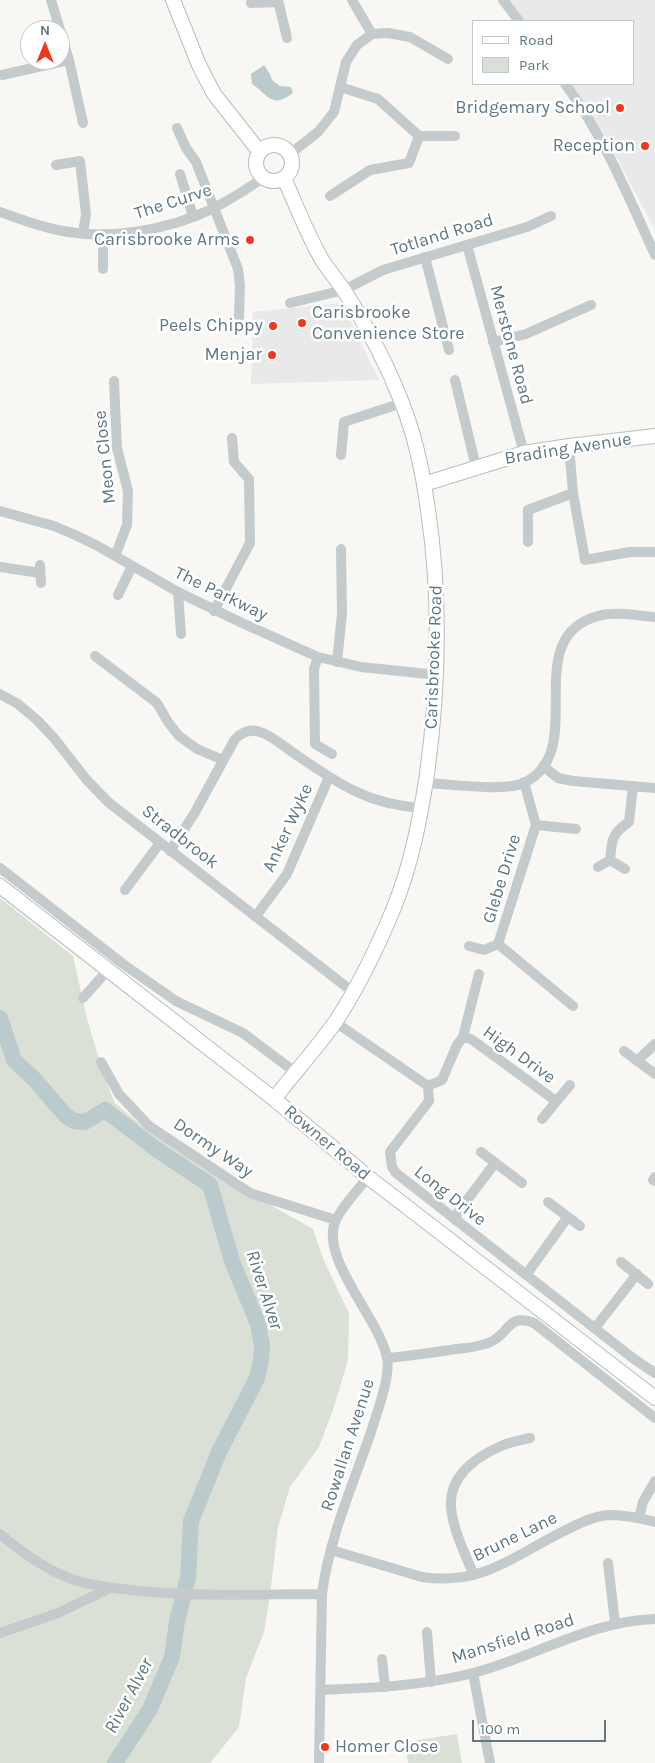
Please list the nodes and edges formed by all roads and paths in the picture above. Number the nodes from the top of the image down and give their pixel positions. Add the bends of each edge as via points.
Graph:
1 (51, 0) edge
2 (173, 0) edge
3 (352, 0) edge
4 (503, 0) edge
5 (278, 1) edge
6 (251, 3) dead end
7 (57, 20) edge
8 (518, 20) edge
9 (372, 34) junction
10 (287, 38) dead end
11 (448, 59) dead end
12 (70, 64) edge
13 (24, 70) edge
14 (2, 75) dead end
15 (566, 85) edge
16 (340, 87) junction
17 (83, 123) dead end
18 (177, 128) dead end
19 (419, 136) junction
20 (455, 136) dead end
21 (259, 151) junction
22 (290, 154) junction
23 (56, 164) dead end
24 (180, 174) dead end
25 (263, 178) junction
26 (284, 178) junction
27 (330, 196) dead end
28 (214, 208) junction
29 (0, 212) edge
30 (193, 216) junction
31 (551, 216) dead end
32 (84, 234) junction
33 (104, 235) junction
34 (467, 245) junction
35 (655, 255) edge
36 (425, 257) junction
37 (102, 269) dead end
38 (344, 290) junction
39 (290, 303) dead end
40 (591, 304) dead end
41 (239, 317) dead end
42 (494, 342) junction
43 (449, 350) dead end
44 (455, 380) dead end
45 (114, 381) dead end
46 (402, 403) junction
47 (655, 436) edge
48 (232, 438) dead end
49 (569, 446) junction
50 (524, 453) junction
51 (342, 455) dead end
52 (476, 467) junction
53 (424, 484) junction
54 (573, 493) junction
55 (0, 511) edge
56 (528, 542) dead end
57 (341, 548) dead end
58 (655, 552) edge
59 (115, 556) junction
60 (132, 566) junction
61 (0, 567) edge
62 (40, 574) dead end
63 (178, 592) junction
64 (118, 595) dead end
65 (214, 611) junction
66 (655, 617) edge
67 (181, 634) dead end
68 (95, 656) dead end
69 (318, 657) junction
70 (337, 662) junction
71 (437, 675) junction
72 (0, 694) edge
73 (332, 754) dead end
74 (223, 760) junction
75 (543, 766) junction
76 (329, 777) junction
77 (524, 782) junction
78 (425, 783) junction
79 (634, 786) junction
80 (655, 788) edge
81 (422, 808) junction
82 (536, 825) junction
83 (576, 829) dead end
84 (160, 843) junction
85 (170, 851) junction
86 (610, 860) junction
87 (598, 867) dead end
88 (0, 868) edge
89 (625, 869) dead end
90 (0, 886) edge
91 (125, 890) dead end
92 (256, 916) junction
93 (498, 944) junction
94 (469, 946) dead end
95 (107, 970) junction
96 (479, 974) dead end
97 (353, 992) junction
98 (83, 998) dead end
99 (573, 1006) dead end
100 (335, 1022) junction
101 (463, 1037) junction
102 (655, 1044) edge
103 (624, 1051) dead end
104 (637, 1061) junction
105 (101, 1062) dead end
106 (295, 1072) junction
107 (655, 1074) edge
108 (570, 1085) dead end
109 (428, 1086) junction
110 (274, 1099) junction
111 (556, 1101) junction
112 (542, 1120) dead end
113 (481, 1152) dead end
114 (495, 1163) junction
115 (368, 1177) junction
116 (655, 1177) edge
117 (655, 1182) edge
118 (522, 1183) dead end
119 (548, 1202) dead end
120 (567, 1218) junction
121 (336, 1220) junction
122 (455, 1220) junction
123 (580, 1226) dead end
124 (621, 1262) dead end
125 (637, 1274) junction
126 (526, 1275) junction
127 (648, 1284) dead end
128 (595, 1328) junction
129 (388, 1358) junction
130 (655, 1373) edge
131 (655, 1398) edge
132 (655, 1418) edge
133 (530, 1438) dead end
134 (655, 1481) edge
135 (640, 1518) junction
136 (655, 1522) edge
137 (0, 1534) edge
138 (331, 1550) junction
139 (608, 1563) dead end
140 (474, 1575) junction
141 (110, 1588) junction
142 (322, 1594) junction
143 (655, 1619) edge
144 (615, 1623) junction
145 (427, 1632) dead end
146 (0, 1633) edge
147 (382, 1659) dead end
148 (473, 1673) junction
149 (432, 1682) junction
150 (385, 1687) junction
151 (321, 1690) junction
152 (319, 1763) edge
153 (490, 1763) edge

1 - 7 street
2 - 21 street via 214,94
3 - 9 street
4 - 8 street
5 - 6 street
5 - 10 street
9 - 11 street via 410,37
9 - 16 street via 357,45 346,62
12 - 17 street
13 - 14 street
15 - 35 street via 603,143
16 - 19 street via 378,99
16 - 22 street via 334,112 318,132
18 - 28 street via 196,162
19 - 20 street
19 - 27 street via 409,163 370,170
21 - 22 street via 272,144 279,145
21 - 25 street via 255,164
22 - 26 street via 291,170
23 - 32 street via 80,161 86,214
24 - 30 street
25 - 26 street via 276,181
25 - 28 street, The Curve
26 - 38 street, Carisbrooke Road via 322,260
28 - 30 street, The Curve
28 - 41 street via 238,269
29 - 32 street, The Curve
30 - 33 street, The Curve via 160,227
31 - 34 street, Totland Road via 527,228
32 - 33 street, The Curve
33 - 37 street
34 - 36 street, Totland Road
34 - 42 street, Merstone Road
36 - 38 street, Totland Road via 384,270
36 - 43 street
38 - 39 street, Totland Road
38 - 46 street, Carisbrooke Road via 375,342
40 - 42 street via 526,334
42 - 50 street, Merstone Road
44 - 52 street
45 - 59 street, Meon Close via 116,448 128,491 127,525
46 - 51 street via 344,422
46 - 53 street, Carisbrooke Road
47 - 49 street, Brading Avenue
48 - 65 street via 234,462 249,479 250,543
49 - 50 street, Brading Avenue
49 - 54 street
50 - 52 street, Brading Avenue
52 - 53 street, Brading Avenue
53 - 71 street, Carisbrooke Road via 436,575
54 - 56 street via 528,510
54 - 58 street via 585,560 630,552
55 - 59 street, The Parkway via 54,526
57 - 70 street via 342,614
59 - 60 street, The Parkway
60 - 63 street, The Parkway
60 - 64 street
61 - 62 street
63 - 65 street, The Parkway
63 - 67 street
65 - 69 street, The Parkway
66 - 75 street via 600,615 584,621 564,641 558,656 555,739
68 - 74 street via 157,703 179,736
69 - 70 street, The Parkway
69 - 73 street via 314,669 315,744
70 - 71 street, The Parkway
71 - 78 street, Carisbrooke Road
72 - 84 street, Stradbrook via 38,720 108,802
74 - 76 street via 235,739 251,730 264,733
74 - 85 street
75 - 77 street
75 - 79 street via 558,778
76 - 81 street via 372,799
76 - 92 street, Anker Wyke via 287,874
77 - 78 street via 498,787
77 - 82 street, Glebe Drive
78 - 81 street, Carisbrooke Road
79 - 80 street
79 - 86 street via 631,823 609,837
81 - 97 street, Carisbrooke Road via 410,860 394,906
82 - 83 street, Glebe Drive
82 - 93 street, Glebe Drive
84 - 85 street, Stradbrook
84 - 91 street
85 - 92 street, Stradbrook
86 - 87 street
86 - 89 street
88 - 106 street via 100,947 176,1001 243,1033
90 - 95 street, Rowner Road
92 - 97 street, Stradbrook
93 - 94 street, Glebe Drive via 484,950
93 - 99 street, Glebe Drive
95 - 98 street
95 - 110 street, Rowner Road
96 - 101 street
97 - 100 street, Carisbrooke Road
100 - 106 street, Carisbrooke Road
100 - 109 street
101 - 109 street via 442,1080
101 - 111 street, High Drive via 471,1039
102 - 104 street
103 - 104 street
104 - 107 street
105 - 121 street, Dormy Way via 119,1094 149,1126 250,1193
106 - 110 street, Carisbrooke Road
108 - 111 street, High Drive
109 - 122 street, Long Drive via 429,1100 390,1152 392,1167
110 - 115 street, Rowner Road
111 - 112 street, High Drive
113 - 114 street
114 - 118 street
114 - 122 street
115 - 121 street
115 - 131 street, Rowner Road
116 - 117 street
119 - 120 street
120 - 123 street
120 - 126 street
121 - 129 street, Rowallan Avenue via 334,1247 339,1262
122 - 126 street, Long Drive
124 - 125 street
125 - 127 street
125 - 128 street
126 - 128 street, Long Drive
128 - 130 street, Long Drive
129 - 132 street via 489,1343 511,1323 526,1320
129 - 138 street, Rowallan Avenue via 387,1376 376,1416
133 - 140 street via 502,1446 469,1464 454,1484 450,1506 459,1540
134 - 135 street
135 - 136 street, Brune Lane
135 - 140 street, Brune Lane via 610,1515 584,1521 497,1568
137 - 141 street via 63,1576
138 - 140 street, Brune Lane via 422,1577 454,1579
138 - 142 street, Rowallan Avenue
139 - 144 street
141 - 142 street via 200,1595
141 - 146 street via 58,1613
142 - 151 street, Rowallan Avenue
143 - 144 street, Mansfield Road
144 - 148 street, Mansfield Road
145 - 149 street
147 - 150 street
148 - 149 street, Mansfield Road
148 - 153 street
149 - 150 street, Mansfield Road
150 - 151 street, Mansfield Road
151 - 152 street, Rowallan Avenue

